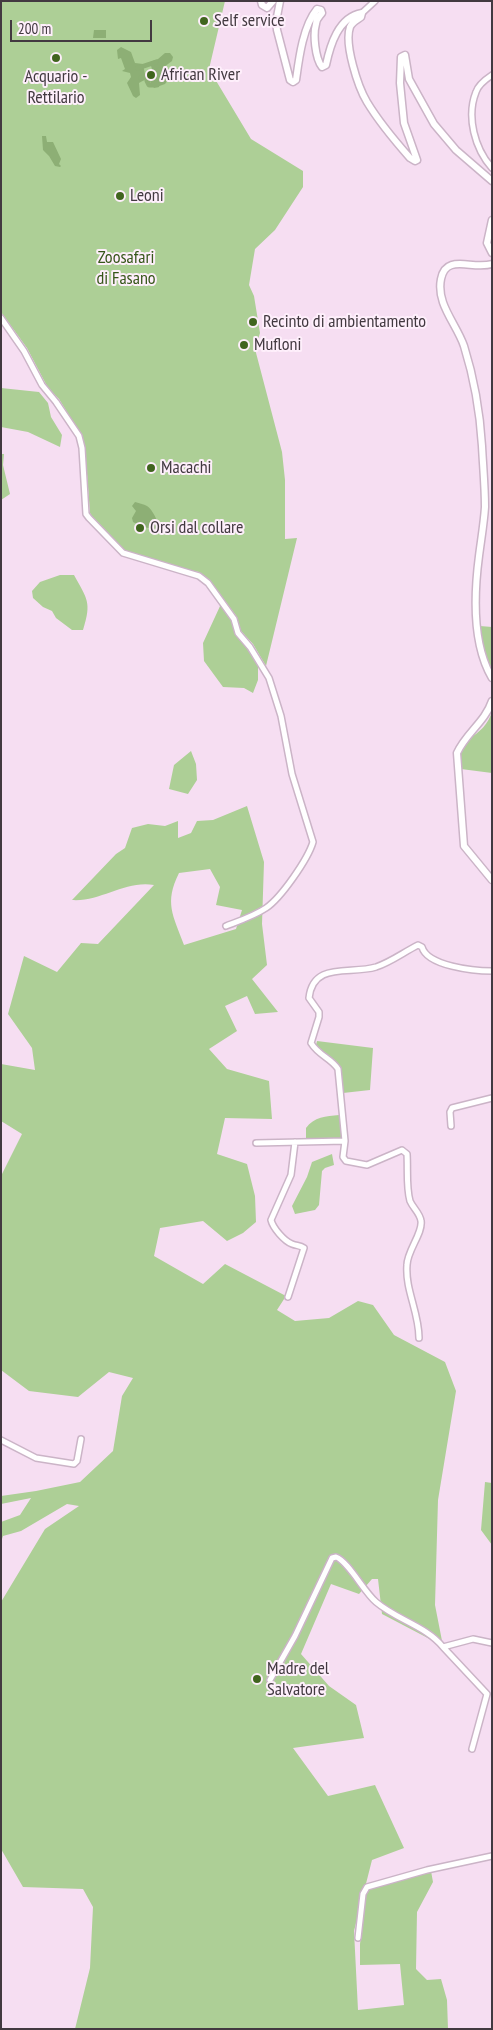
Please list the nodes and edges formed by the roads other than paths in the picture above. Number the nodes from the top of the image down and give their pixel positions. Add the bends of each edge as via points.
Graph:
1 (261, 1) edge
2 (273, 1) edge
3 (280, 1) edge
4 (375, 1) edge
5 (362, 12) junction
6 (492, 75) edge
7 (492, 168) edge
8 (492, 182) edge
9 (492, 220) edge
10 (492, 253) edge
11 (492, 264) edge
12 (1, 318) edge
13 (492, 678) edge
14 (492, 701) edge
15 (492, 880) edge
16 (226, 926) dead end
17 (492, 971) edge
18 (492, 1098) edge
19 (451, 1126) dead end
20 (345, 1141) junction
21 (295, 1142) junction
22 (256, 1143) dead end
23 (288, 1296) dead end
24 (419, 1338) dead end
25 (81, 1439) dead end
26 (1, 1440) edge
27 (492, 1643) edge
28 (443, 1647) junction
29 (270, 1680) dead end
30 (472, 1749) dead end
31 (492, 1856) edge
32 (358, 1938) dead end

1 - 2 street via 267,8
3 - 5 street via 277,30 293,82 302,45 317,9 321,10 315,28 322,67 326,65 331,43 339,30 350,18
4 - 5 street
5 - 8 street via 352,24 349,44 362,93 382,124 410,158 417,160 404,123 400,68 401,57 405,55 409,79 434,124 456,150
6 - 7 street via 476,90 472,123 483,158
9 - 10 street via 487,243
11 - 13 street via 478,267 448,265 440,290 464,346 481,431 485,508 478,559 476,622 483,661
12 - 16 street via 42,385 79,436 86,514 123,553 194,573 208,583 269,678 282,716 292,774 313,842 296,872 267,908
14 - 15 street via 483,720 462,742 457,753 464,846
17 - 20 street via 469,970 447,964 428,956 418,945 375,967 329,973 314,981 309,998 319,1017 311,1043 338,1069
18 - 19 street via 452,1108
20 - 21 street
20 - 24 street via 343,1157 346,1161 367,1166 402,1150 408,1154 409,1195 421,1229 410,1251 406,1272 419,1321
21 - 22 street
21 - 23 street via 291,1176 271,1220 272,1227 292,1244 304,1248
25 - 26 street via 74,1464 36,1458
27 - 28 street via 473,1639
28 - 29 street via 430,1633 375,1601 336,1556 325,1570 295,1636
28 - 30 street via 487,1694
31 - 32 street via 367,1887 363,1894

